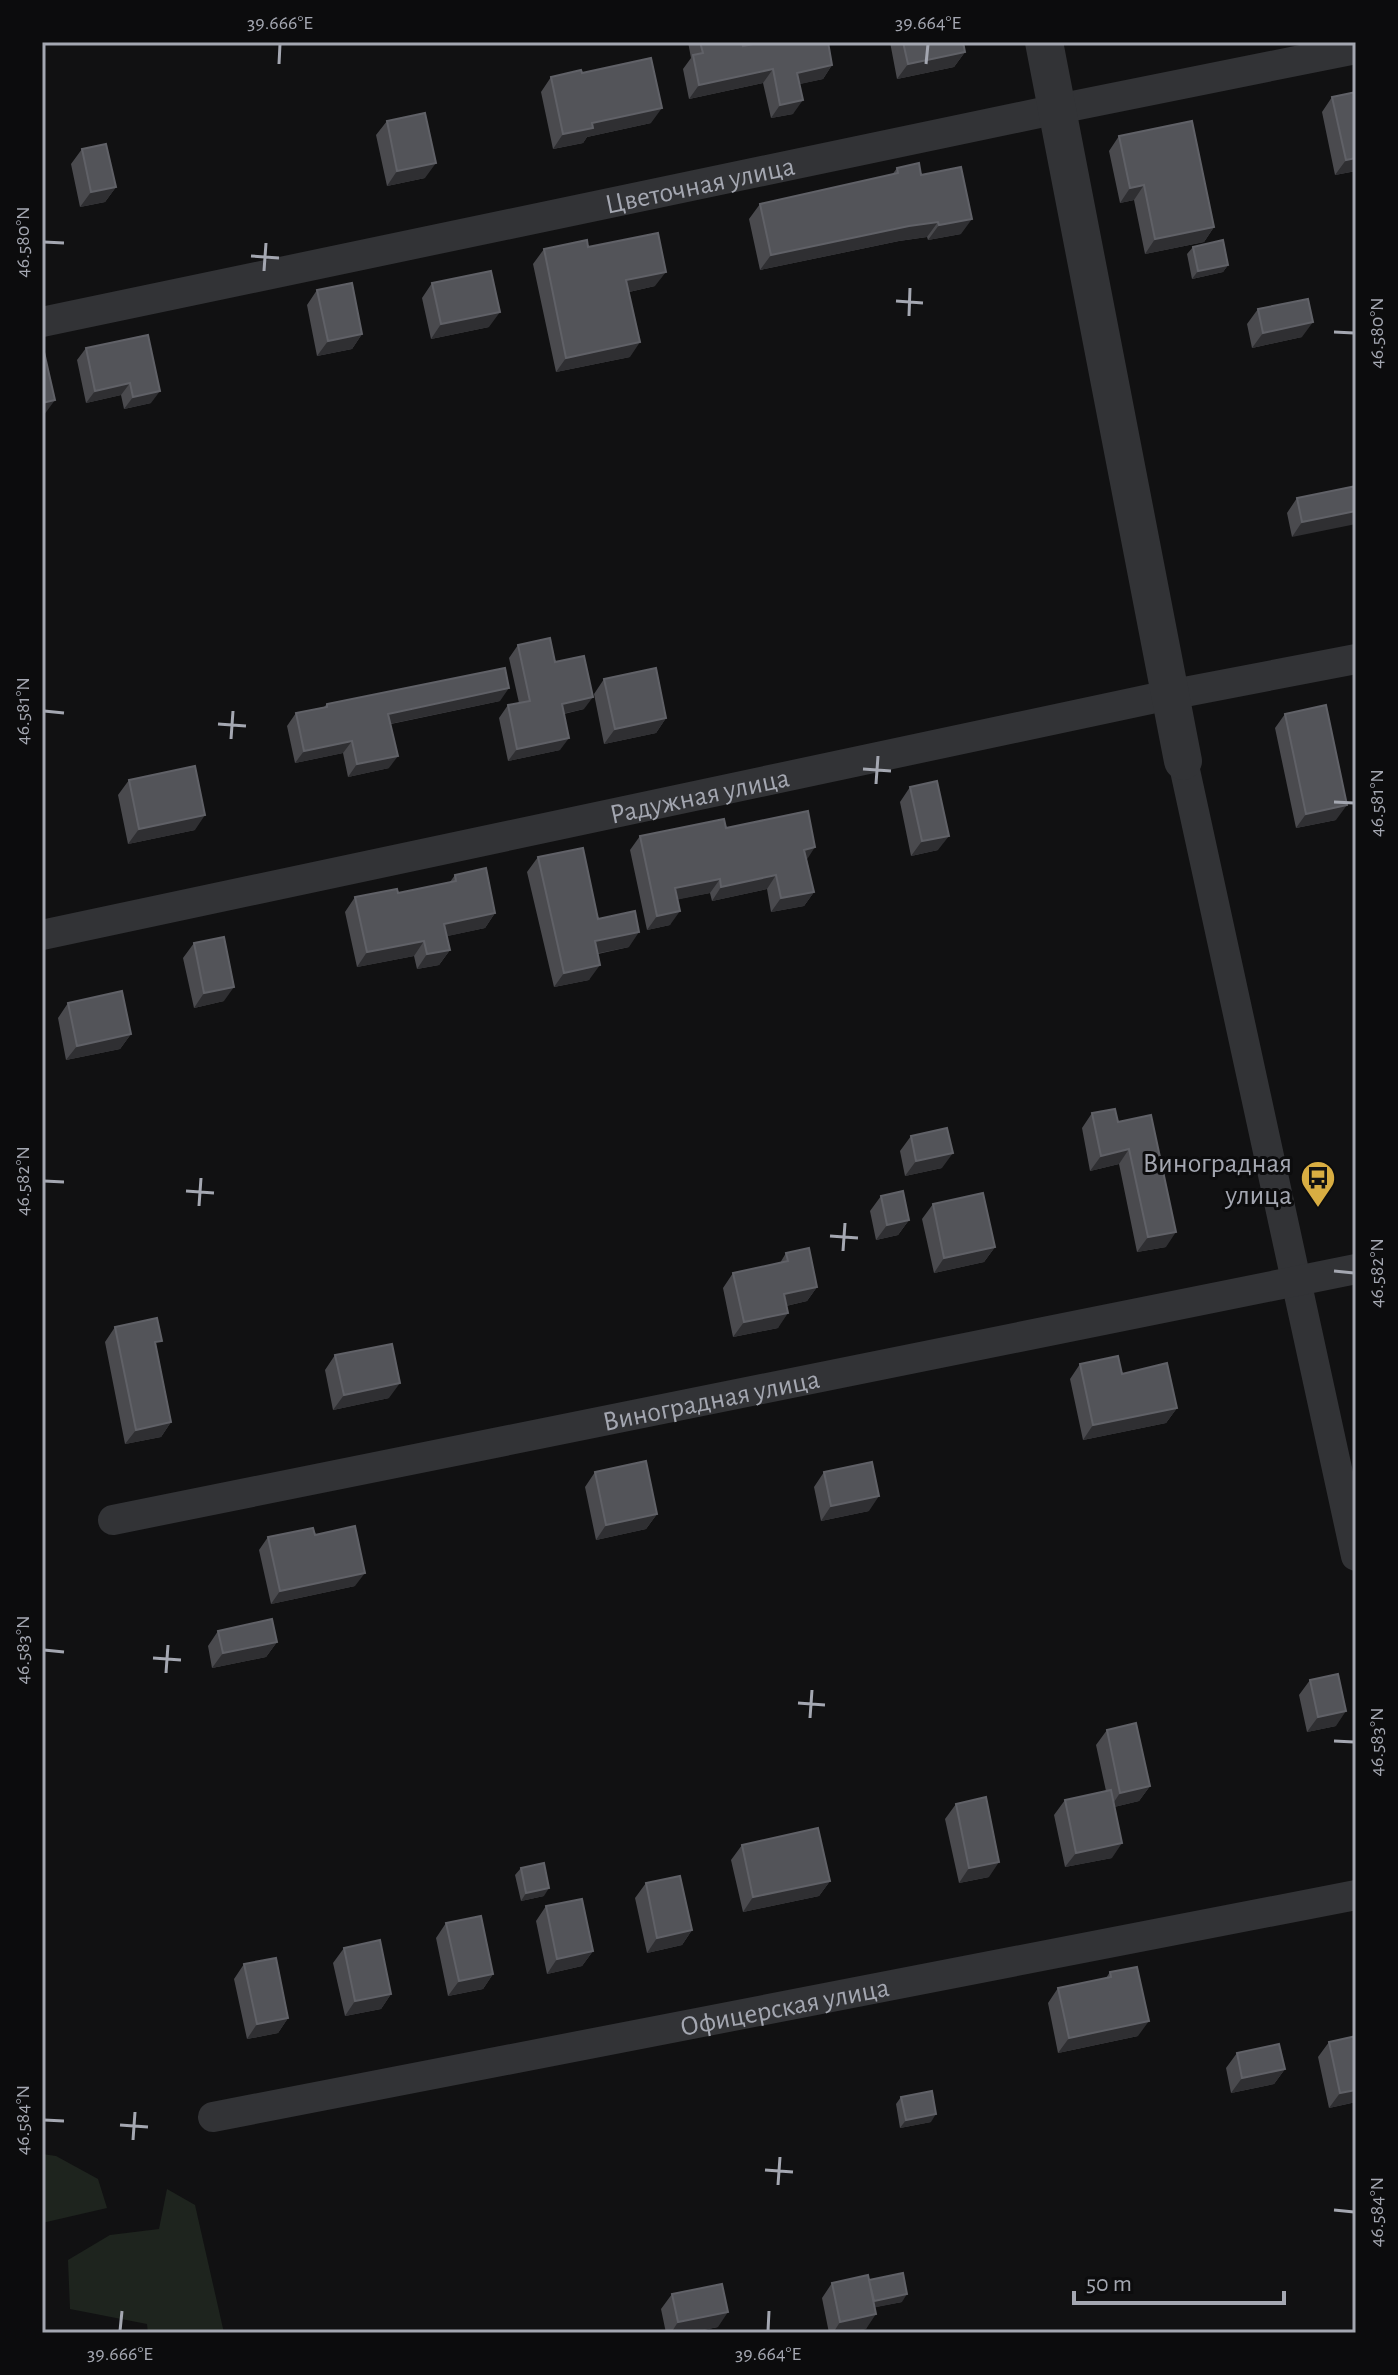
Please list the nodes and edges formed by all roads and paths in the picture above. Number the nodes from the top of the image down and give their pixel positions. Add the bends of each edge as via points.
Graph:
1 (1044, 42) edge
2 (1356, 49) edge
3 (1058, 109) junction
4 (42, 322) edge
5 (1356, 659) edge
6 (1169, 695) junction
7 (1183, 761) joint
8 (42, 935) edge
9 (1356, 1269) edge
10 (1295, 1279) junction
11 (113, 1520) dead end
12 (1356, 1556) edge
13 (1356, 1895) edge
14 (213, 2117) dead end

1 - 3 street
2 - 3 street, Цветочная улица
3 - 4 street, Цветочная улица
3 - 6 street
5 - 6 street, Радужная улица
6 - 7 street
6 - 8 street, Радужная улица
7 - 10 street
9 - 10 street, Виноградная улица
10 - 11 street, Виноградная улица
10 - 12 street
13 - 14 street, Офицерская улица

